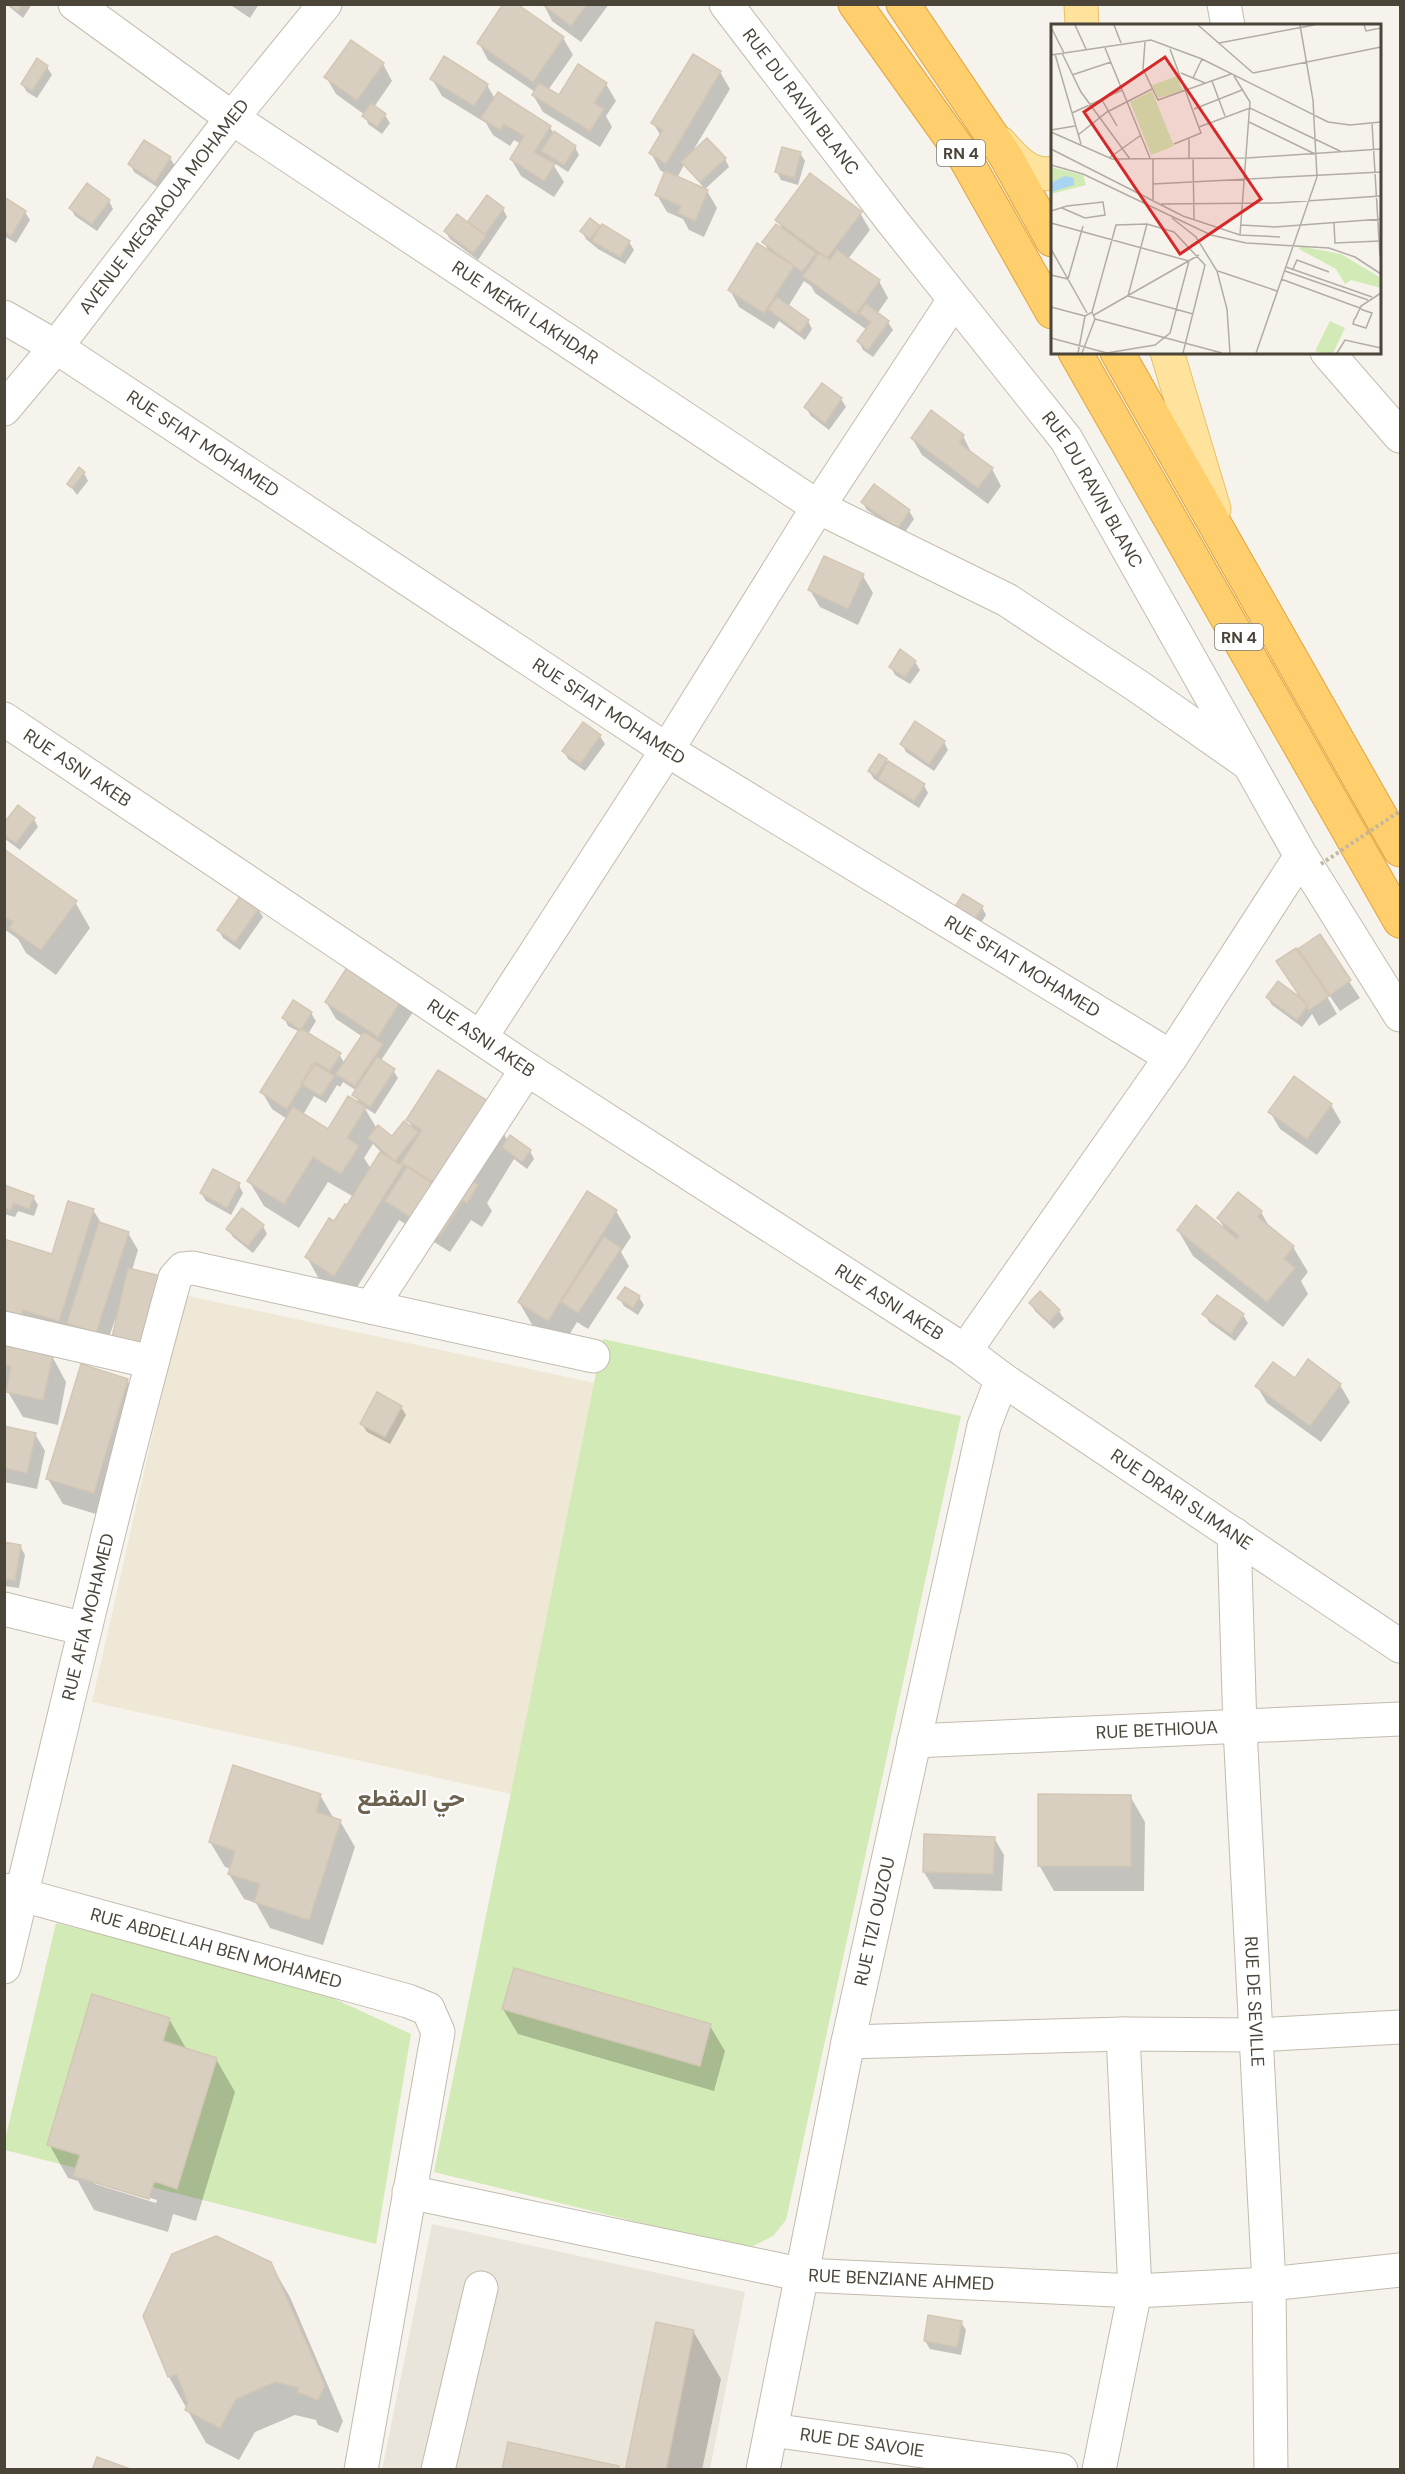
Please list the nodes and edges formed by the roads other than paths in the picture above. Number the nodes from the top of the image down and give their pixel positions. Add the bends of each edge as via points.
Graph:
1 (75, 4) edge
2 (325, 4) edge
3 (726, 4) edge
4 (855, 4) edge
5 (903, 4) edge
6 (1081, 4) edge
7 (1224, 4) edge
8 (1082, 24) edge
9 (1228, 24) edge
10 (232, 118) junction
11 (988, 131) junction
12 (1051, 173) edge
13 (1051, 236) edge
14 (954, 300) junction
15 (1051, 308) edge
16 (4, 317) edge
17 (56, 347) junction
18 (1077, 354) edge
19 (1118, 354) edge
20 (1168, 354) edge
21 (1329, 354) edge
22 (4, 409) edge
23 (1401, 436) edge
24 (818, 507) junction
25 (1222, 534) junction
26 (4, 718) edge
27 (667, 750) junction
28 (1249, 764) junction
29 (1401, 850) edge
30 (1311, 860) junction
31 (1401, 921) edge
32 (1401, 1014) edge
33 (481, 1036) junction
34 (1171, 1057) junction
35 (527, 1069) junction
36 (371, 1307) junction
37 (4, 1328) edge
38 (965, 1351) junction
39 (593, 1356) dead end
40 (152, 1362) junction
41 (1002, 1379) junction
42 (1234, 1534) junction
43 (4, 1609) edge
44 (85, 1629) junction
45 (1401, 1646) edge
46 (1401, 1719) edge
47 (1240, 1728) junction
48 (914, 1741) junction
49 (13, 1892) edge
50 (4, 1967) edge
51 (1401, 2027) edge
52 (1123, 2034) junction
53 (1255, 2035) junction
54 (848, 2042) junction
55 (409, 2192) junction
56 (1401, 2270) edge
57 (804, 2275) junction
58 (1269, 2284) junction
59 (481, 2288) dead end
60 (1135, 2291) junction
61 (771, 2430) junction
62 (361, 2469) edge
63 (438, 2469) edge
64 (763, 2469) edge
65 (1061, 2469) edge
66 (1099, 2469) edge
67 (1270, 2469) edge

1 - 10 street, RUE MEKKI LAKHDAR
2 - 10 street, AVENUE MEGRAOUA MOHAMED
3 - 14 street, RUE DU RAVIN BLANC
4 - 15 highway, RN 4 via 965,158
5 - 11 highway, RN 4
6 - 8 main road
7 - 9 street
10 - 17 street, AVENUE MEGRAOUA MOHAMED
10 - 24 street, RUE MEKKI LAKHDAR
11 - 12 main road via 1029,169
11 - 13 highway, RN 4
14 - 24 street
14 - 28 street, RUE DU RAVIN BLANC via 1066,439
16 - 17 street, RUE SFIAT MOHAMED
17 - 22 street, AVENUE MEGRAOUA MOHAMED
17 - 27 street, RUE SFIAT MOHAMED
18 - 31 highway, RN 4
19 - 25 highway, RN 4
20 - 25 main road
21 - 23 street
24 - 27 street
24 - 28 street, RUE MEKKI LAKHDAR via 1006,600
25 - 29 highway, RN 4
26 - 33 street, RUE ASNI AKEB
27 - 33 street
27 - 34 street, RUE SFIAT MOHAMED
28 - 30 street, RUE DU RAVIN BLANC
30 - 32 street, RUE DU RAVIN BLANC
30 - 34 street
33 - 35 street, RUE ASNI AKEB
34 - 38 street
35 - 36 street
35 - 38 street, RUE ASNI AKEB
36 - 39 street
36 - 40 street, RUE AFIA MOHAMED via 183,1269 175,1278
37 - 40 street
38 - 41 street, RUE DRARI SLIMANE
40 - 44 street, RUE AFIA MOHAMED
41 - 42 street, RUE DRARI SLIMANE
41 - 48 street, RUE TIZI OUZOU via 984,1426
42 - 45 street, RUE DRARI SLIMANE
42 - 47 street, RUE DE SEVILLE
43 - 44 street
44 - 49 street, RUE AFIA MOHAMED
46 - 47 street, RUE BETHIOUA
47 - 48 street, RUE BETHIOUA
47 - 53 street, RUE DE SEVILLE
48 - 54 street, RUE TIZI OUZOU
49 - 50 street, RUE AFIA MOHAMED
49 - 55 street, RUE ABDELLAH BEN MOHAMED via 428,2009 438,2032
51 - 53 street
52 - 53 street
52 - 54 street
52 - 60 street
53 - 58 street, RUE DE SEVILLE
54 - 57 street, RUE TIZI OUZOU
55 - 57 street, RUE BENZIANE AHMED
55 - 62 street
56 - 58 street, RUE BENZIANE AHMED
57 - 60 street, RUE BENZIANE AHMED
57 - 61 street, RUE TIZI OUZOU
58 - 60 street, RUE BENZIANE AHMED
58 - 67 street, RUE DE SEVILLE
59 - 63 street
60 - 66 street
61 - 64 street, RUE TIZI OUZOU
61 - 65 street, RUE DE SAVOIE

